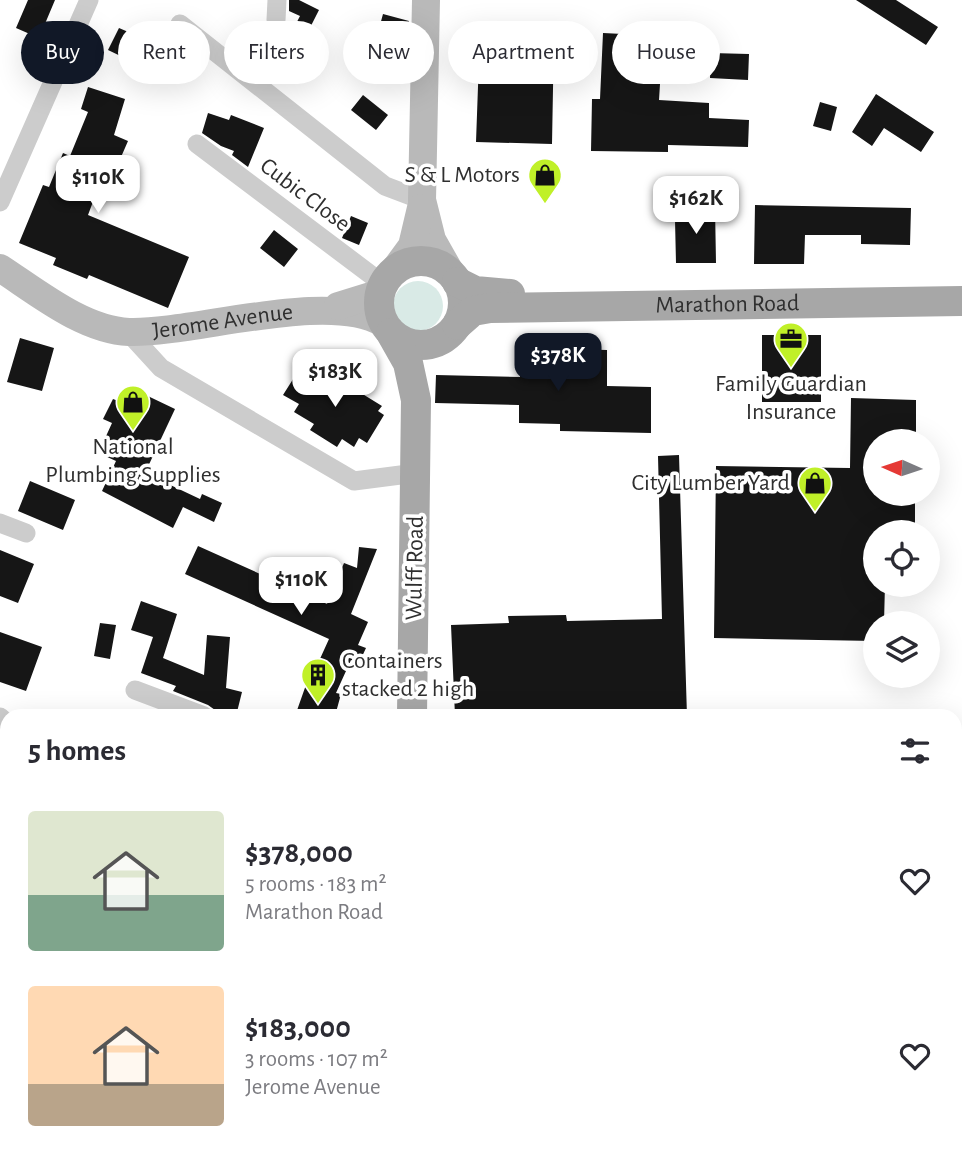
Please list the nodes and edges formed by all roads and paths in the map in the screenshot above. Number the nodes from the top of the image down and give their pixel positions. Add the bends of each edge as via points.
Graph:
1 (89, 0) edge
2 (426, 0) edge
3 (210, 48) edge
4 (197, 144) dead end
5 (422, 200) junction
6 (0, 202) edge
7 (0, 268) edge
8 (455, 279) junction
9 (962, 286) edge
10 (386, 301) junction
11 (962, 301) edge
12 (455, 328) junction
13 (128, 332) junction
14 (417, 419) junction
15 (416, 473) junction
16 (0, 523) edge
17 (26, 533) dead end
18 (135, 690) dead end
19 (185, 709) edge
20 (412, 709) edge

1 - 6 street
2 - 5 street
3 - 5 street via 385,186
4 - 10 street, Cubic Close
5 - 8 street via 432,240
5 - 10 street via 412,246
7 - 13 street, Jerome Avenue via 96,325
8 - 9 main road, Marathon Road via 475,291 509,294
8 - 10 main road via 431,263 418,261
8 - 12 main road via 463,299
10 - 12 main road via 416,345 430,345
10 - 13 street, Jerome Avenue
10 - 14 main road, Wulff Road via 408,363
11 - 12 main road, Marathon Road via 490,308 473,311
12 - 14 main road, Wulff Road via 437,347 420,394
13 - 15 street, Jerome Avenue via 161,368 354,481
14 - 15 main road, Wulff Road
15 - 20 main road, Wulff Road
16 - 17 street
18 - 19 street

